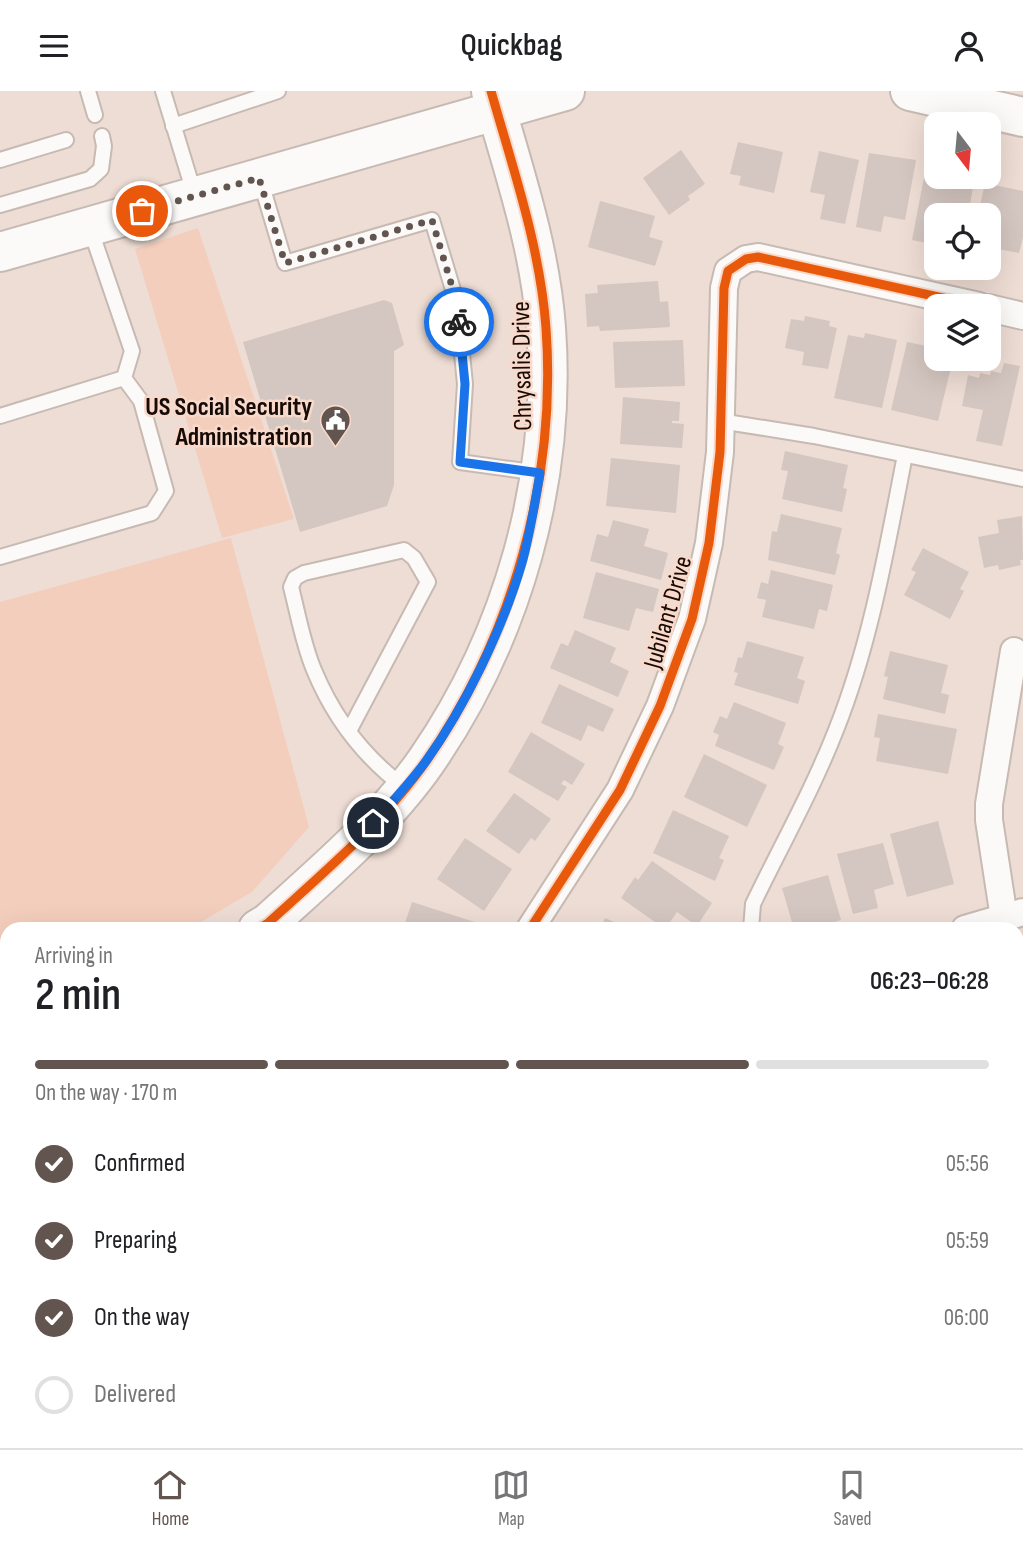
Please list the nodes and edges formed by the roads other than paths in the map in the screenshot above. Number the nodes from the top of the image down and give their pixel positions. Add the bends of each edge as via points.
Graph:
1 (88, 91) edge
2 (163, 91) edge
3 (278, 91) edge
4 (565, 91) edge
5 (910, 91) edge
6 (493, 100) edge
7 (95, 115) dead end
8 (1023, 117) edge
9 (173, 126) junction
10 (102, 136) dead end
11 (66, 140) dead end
12 (0, 160) edge
13 (259, 178) junction
14 (195, 196) junction
15 (0, 205) edge
16 (90, 226) junction
17 (0, 253) edge
18 (925, 294) edge
19 (1001, 311) edge
20 (1023, 316) edge
21 (124, 379) junction
22 (0, 416) edge
23 (720, 421) junction
24 (905, 455) junction
25 (540, 473) junction
26 (1023, 479) edge
27 (0, 558) edge
28 (1014, 651) dead end
29 (349, 731) junction
30 (405, 788) junction
31 (1013, 915) edge
32 (269, 922) edge
33 (535, 922) edge
34 (752, 922) edge
35 (989, 922) edge

1 - 7 lane
2 - 9 lane
3 - 9 lane
4 - 6 street
5 - 8 street
6 - 13 street
6 - 25 street, Chrysalis Drive via 524,203 546,327 547,399
9 - 14 lane
10 - 15 lane via 101,169 90,179
11 - 12 lane
13 - 14 street
13 - 25 lane via 285,263 432,220 457,303 465,384 460,462
14 - 16 street
16 - 17 street
16 - 21 lane via 132,351
18 - 23 street, Jubilant Drive via 758,257 746,259 727,271 724,288
19 - 20 street
21 - 22 lane
21 - 27 lane via 141,401 166,491 152,513
23 - 24 lane
23 - 33 street, Jubilant Drive via 709,543 692,619 660,706 620,790
24 - 26 lane
24 - 34 lane via 874,605 852,683 836,730 753,904
25 - 30 street, Chrysalis Drive via 522,563 499,624 467,694
28 - 31 street via 989,804
29 - 29 lane via 336,716 313,668 290,587 304,573 404,550 415,558 428,582
29 - 30 lane via 376,764
30 - 32 street, Chrysalis Drive via 341,857
31 - 35 street

